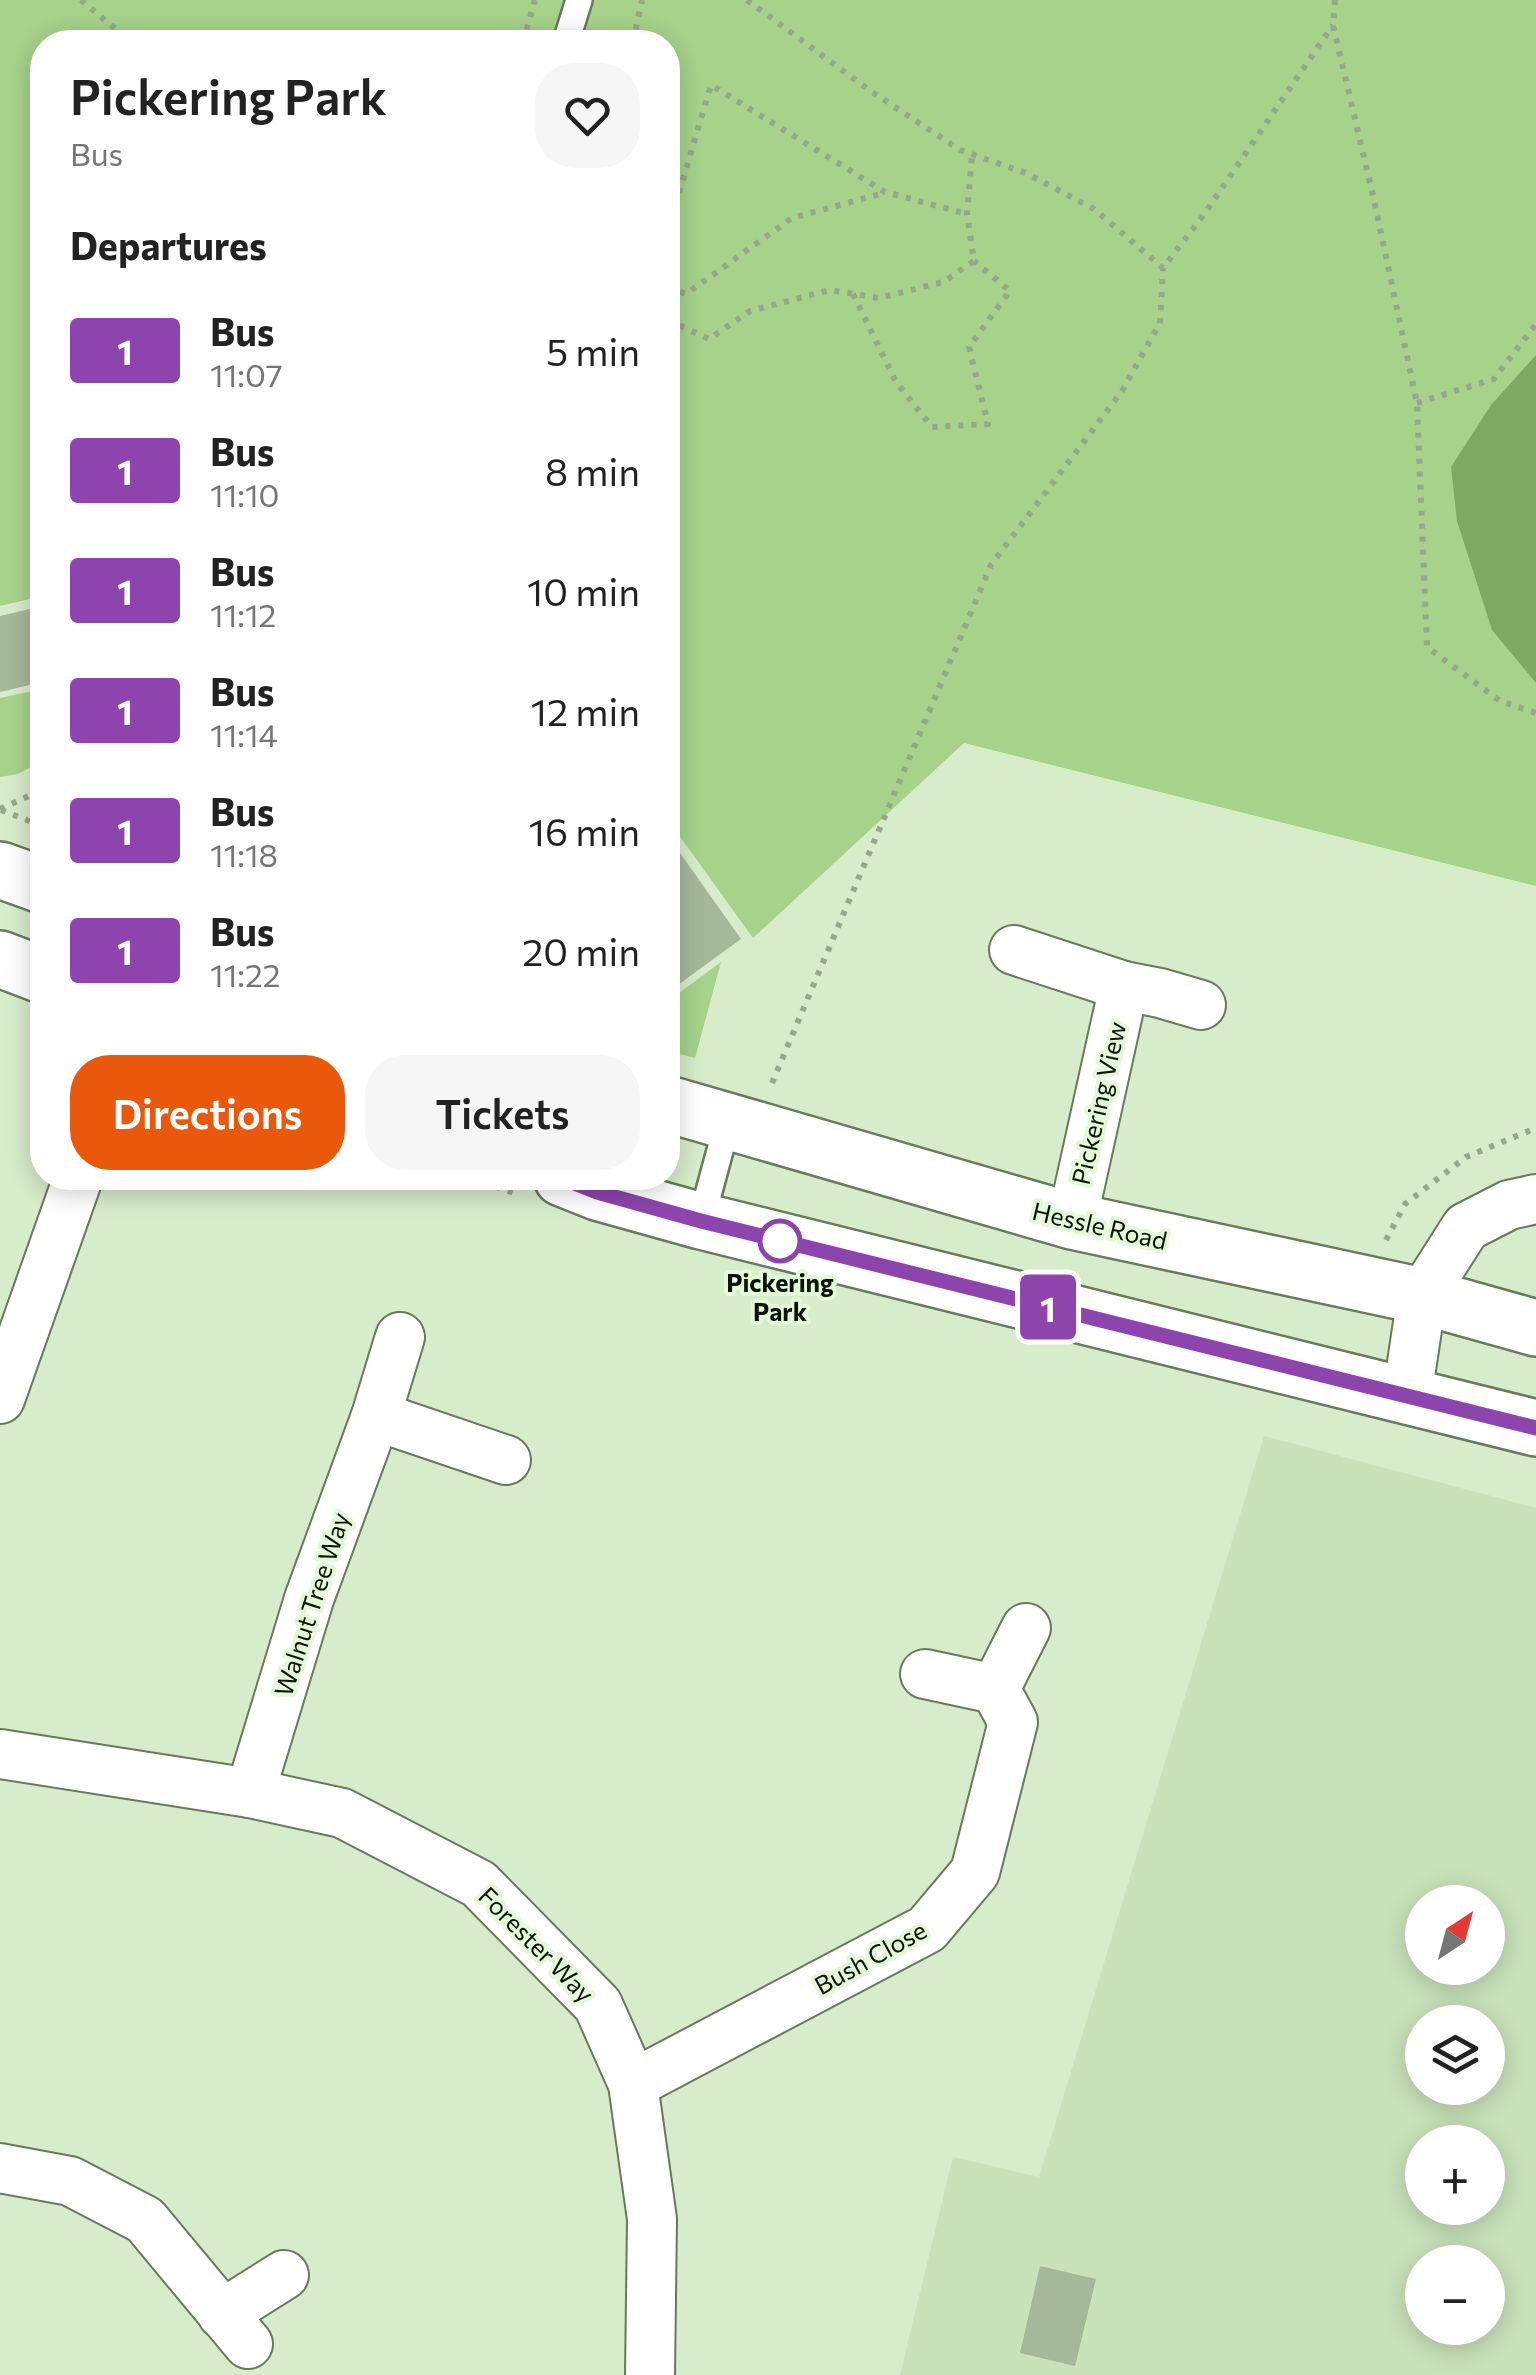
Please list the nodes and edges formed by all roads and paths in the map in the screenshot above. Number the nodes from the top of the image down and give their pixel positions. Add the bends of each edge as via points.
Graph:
1 (80, 0) edge
2 (535, 0) edge
3 (579, 0) edge
4 (642, 0) edge
5 (747, 0) edge
6 (1334, 0) edge
7 (1333, 24) junction
8 (116, 30) edge
9 (526, 30) edge
10 (570, 30) edge
11 (635, 30) edge
12 (972, 154) junction
13 (680, 189) edge
14 (885, 192) junction
15 (967, 214) junction
16 (974, 261) junction
17 (1162, 268) junction
18 (680, 292) edge
19 (853, 294) junction
20 (1536, 324) edge
21 (680, 326) edge
22 (1417, 403) junction
23 (1536, 712) edge
24 (30, 795) edge
25 (0, 809) edge
26 (30, 821) edge
27 (0, 870) edge
28 (30, 881) edge
29 (1014, 950) dead end
30 (0, 959) edge
31 (30, 970) edge
32 (1124, 986) junction
33 (1201, 1005) dead end
34 (680, 1105) edge
35 (747, 1110) junction
36 (74, 1190) edge
37 (592, 1190) edge
38 (1536, 1199) edge
39 (701, 1221) junction
40 (1072, 1221) junction
41 (1422, 1296) junction
42 (1536, 1328) edge
43 (400, 1337) dead end
44 (1406, 1396) junction
45 (0, 1398) edge
46 (376, 1416) junction
47 (1536, 1428) edge
48 (506, 1460) dead end
49 (1026, 1628) dead end
50 (925, 1674) dead end
51 (995, 1690) junction
52 (0, 1754) edge
53 (250, 1793) junction
54 (633, 2084) junction
55 (0, 2168) edge
56 (284, 2275) dead end
57 (650, 2375) edge

1 - 8 path
2 - 9 path
3 - 10 lane
4 - 11 path
5 - 12 path via 869,90
6 - 7 path
7 - 17 path
7 - 22 path
12 - 15 path
12 - 17 path via 1094,209
13 - 14 path via 711,84
14 - 15 path
14 - 18 path via 792,218 686,294
15 - 16 path
16 - 19 path via 943,282 878,298
16 - 19 path via 1010,291 969,346 988,424 932,426 896,382
17 - 35 path via 1160,323 1122,391 990,565
19 - 21 path via 830,290 750,311 709,339
20 - 22 path via 1494,379
22 - 23 path via 1426,647 1500,701
24 - 25 path
25 - 26 path
27 - 28 street
29 - 32 street, Pickering View
30 - 31 street
32 - 33 street, Pickering View
32 - 40 street, Pickering View
34 - 35 street, Hessle Road
35 - 39 lane
35 - 40 street, Hessle Road
36 - 45 street
37 - 39 street
38 - 41 street via 1466,1227
39 - 44 street
40 - 41 street, Hessle Road
41 - 42 street, Hessle Road
41 - 44 street
43 - 46 street, Walnut Tree Way
44 - 47 street
46 - 48 street
46 - 53 street, Walnut Tree Way via 309,1599
49 - 51 street
50 - 51 street
51 - 54 street, Bush Close via 1013,1722 975,1872 928,1929
52 - 53 street, Forester Way
53 - 54 street, Forester Way via 342,1813 479,1884 598,2005
54 - 57 street, Forester Way via 652,2220
55 - 56 street via 70,2181 144,2220 235,2329

